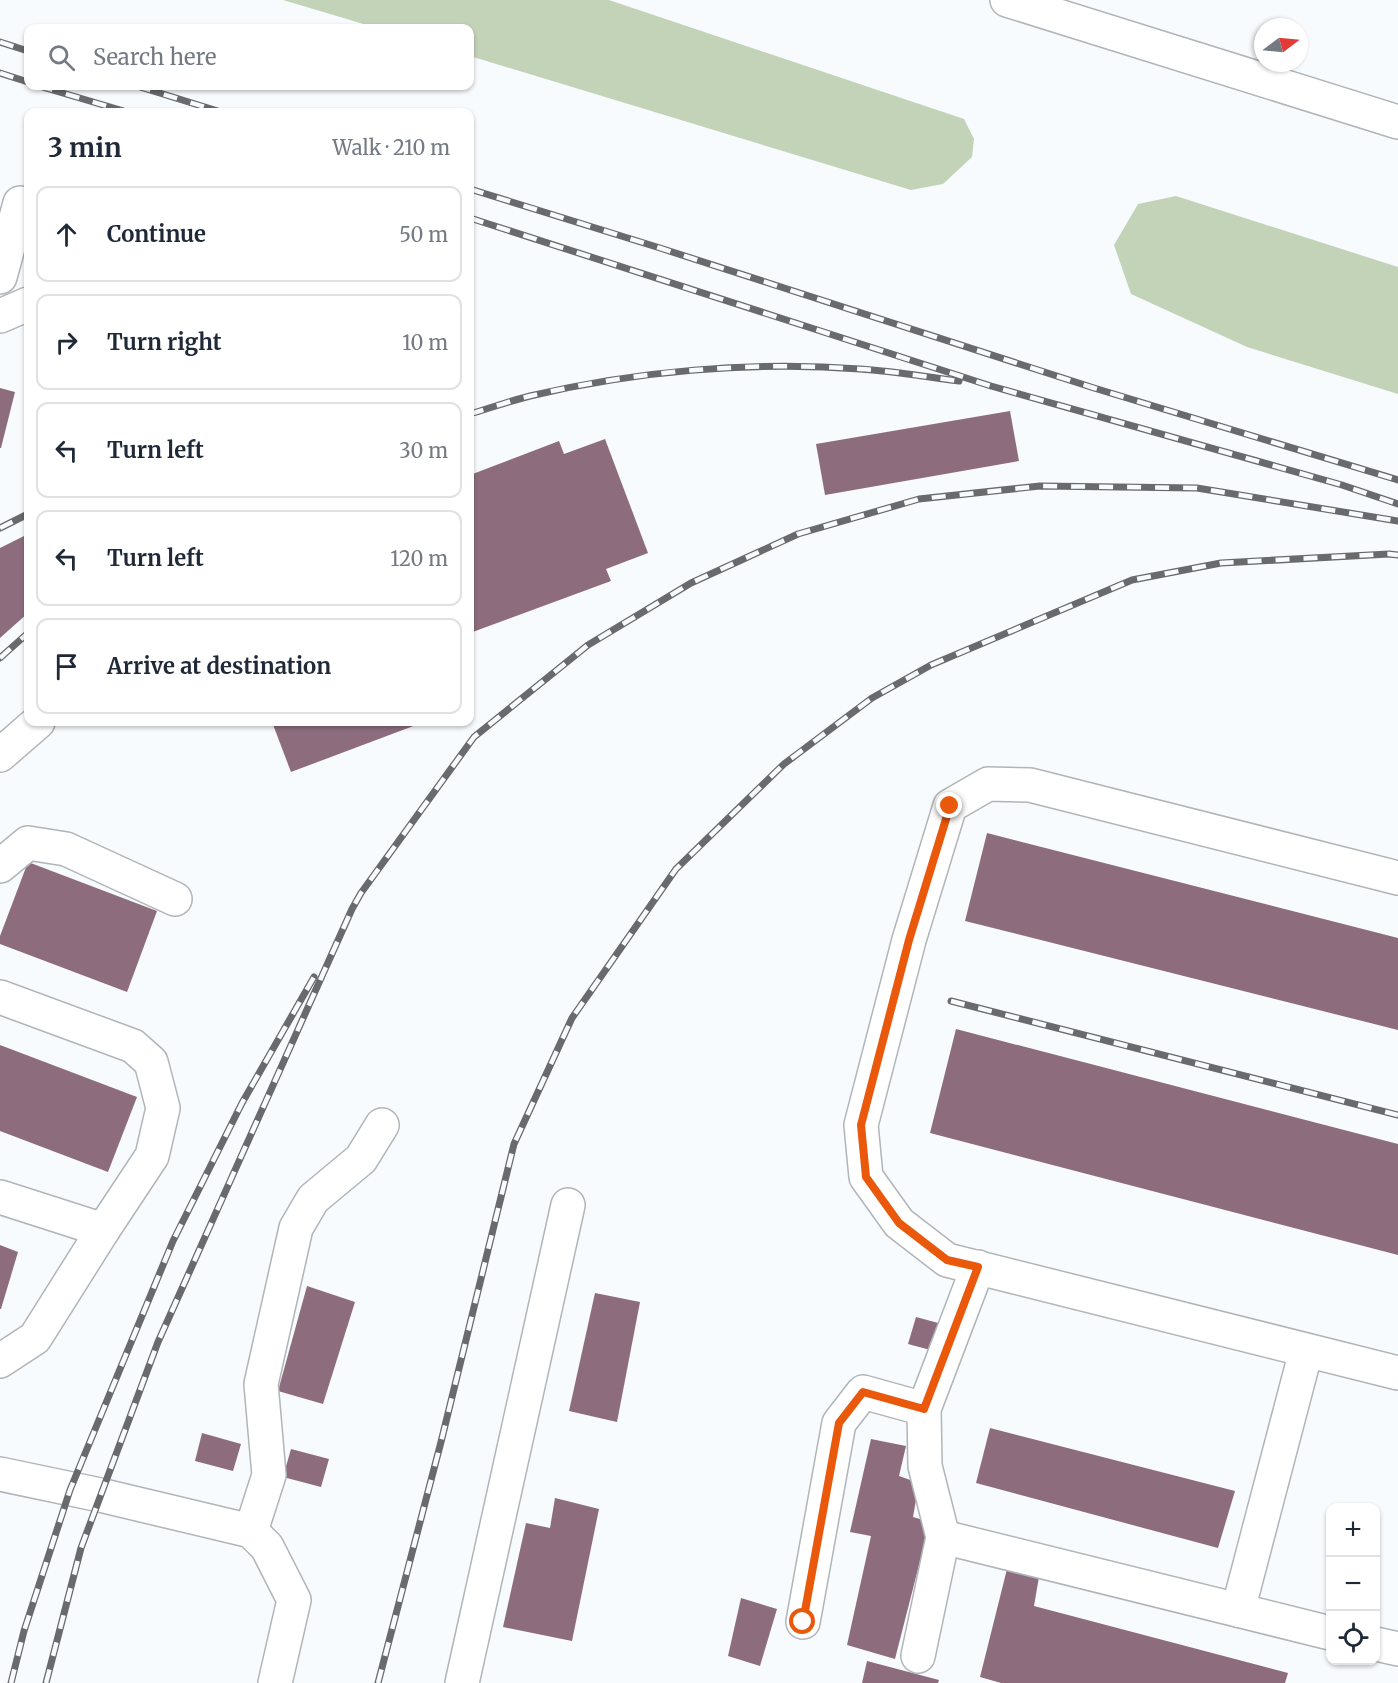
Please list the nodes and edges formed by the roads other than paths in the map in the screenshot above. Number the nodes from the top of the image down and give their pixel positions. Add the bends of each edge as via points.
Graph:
1 (1007, 0) edge
2 (1398, 122) edge
3 (20, 203) dead end
4 (0, 278) edge
5 (24, 306) edge
6 (0, 316) edge
7 (33, 726) edge
8 (0, 755) edge
9 (0, 866) edge
10 (1398, 878) edge
11 (176, 899) dead end
12 (0, 997) edge
13 (382, 1125) dead end
14 (0, 1197) edge
15 (568, 1205) dead end
16 (103, 1230) junction
17 (978, 1267) junction
18 (1306, 1351) junction
19 (0, 1361) edge
20 (1398, 1373) edge
21 (924, 1409) junction
22 (0, 1474) edge
23 (251, 1531) junction
24 (943, 1537) junction
25 (1238, 1610) junction
26 (803, 1622) dead end
27 (1326, 1632) edge
28 (1380, 1645) edge
29 (1398, 1649) edge
30 (918, 1656) dead end
31 (275, 1683) edge
32 (462, 1683) edge

1 - 2 lane
3 - 4 lane
5 - 6 lane
7 - 8 lane
9 - 11 lane via 28,843 66,849
10 - 17 lane via 1030,785 988,784 950,806 909,940 861,1125 866,1177 899,1223 947,1260
12 - 16 lane via 133,1046 151,1062 163,1108 152,1156
13 - 23 lane via 362,1159 313,1199 296,1228 261,1384 269,1476
14 - 16 lane
15 - 32 lane
16 - 19 lane via 34,1338
17 - 18 lane
17 - 21 lane
18 - 20 lane
18 - 25 lane
21 - 24 lane via 925,1466
21 - 26 lane via 863,1392 839,1423
22 - 23 lane
23 - 31 lane via 267,1547 294,1600
24 - 25 lane
24 - 30 lane
25 - 27 lane
28 - 29 lane

